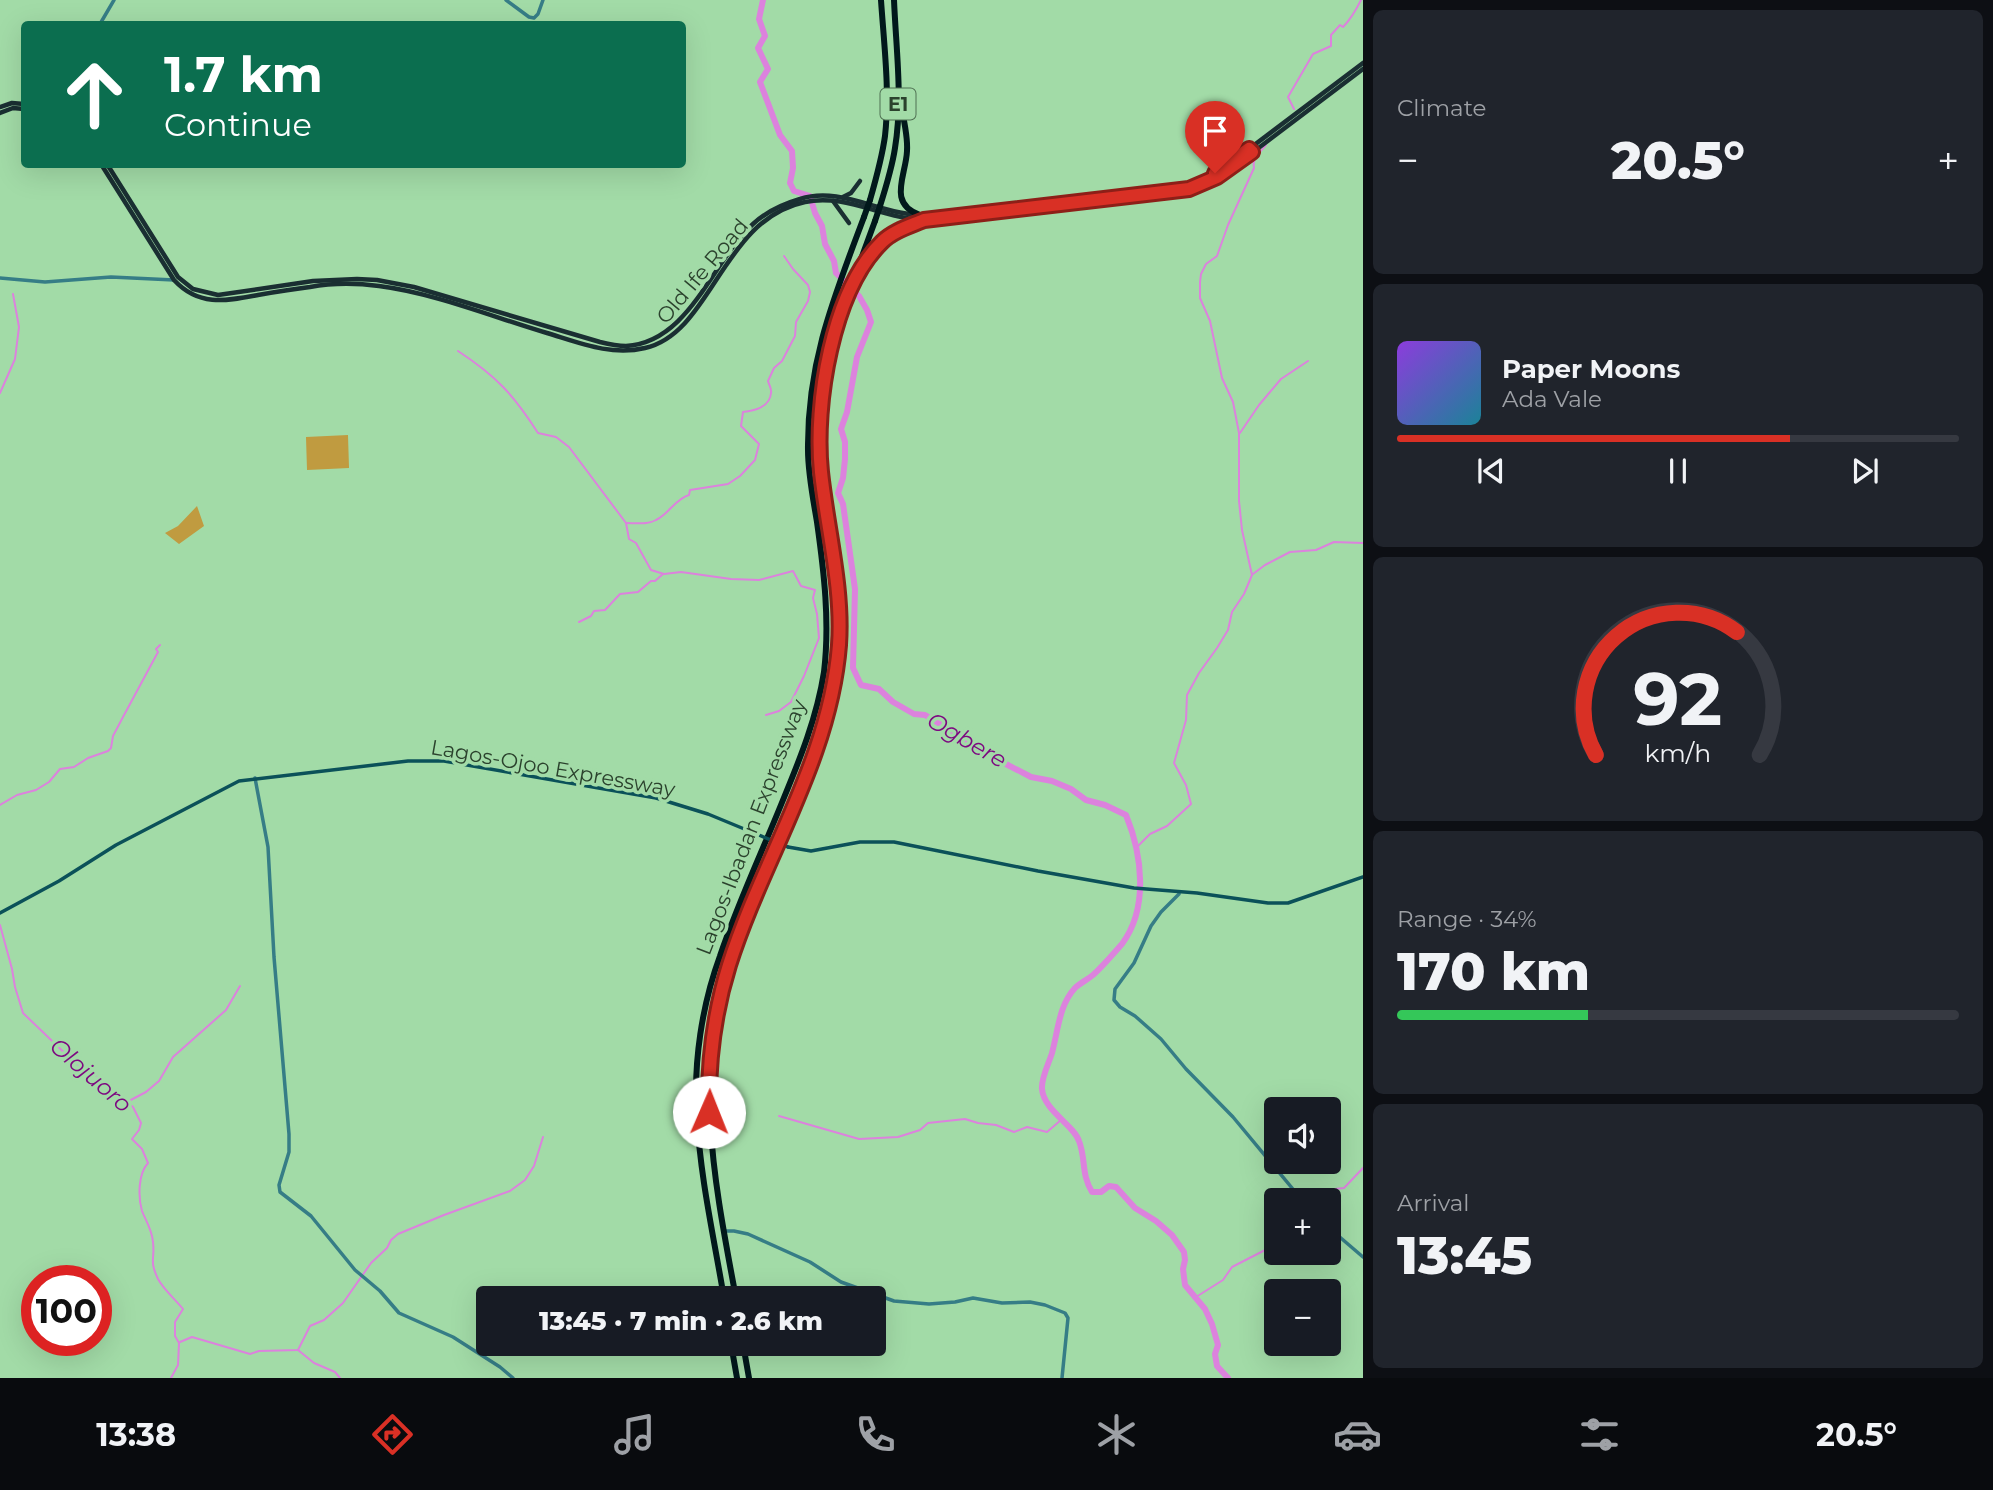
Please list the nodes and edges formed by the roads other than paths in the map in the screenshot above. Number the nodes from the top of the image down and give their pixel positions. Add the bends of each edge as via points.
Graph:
1 (114, 0) edge
2 (506, 0) edge
3 (543, 0) edge
4 (881, 0) edge
5 (894, 0) edge
6 (102, 21) edge
7 (1363, 63) edge
8 (1363, 69) edge
9 (898, 94) junction
10 (21, 106) edge
11 (0, 107) edge
12 (21, 107) edge
13 (0, 113) edge
14 (1251, 151) junction
15 (106, 168) edge
16 (108, 168) edge
17 (110, 172) junction
18 (860, 181) dead end
19 (817, 198) junction
20 (842, 198) junction
21 (832, 200) junction
22 (922, 218) junction
23 (849, 223) dead end
24 (0, 278) edge
25 (174, 280) junction
26 (853, 282) junction
27 (453, 301) junction
28 (254, 778) junction
29 (1363, 877) edge
30 (1179, 892) junction
31 (0, 913) edge
32 (1291, 1188) edge
33 (724, 1231) junction
34 (1341, 1238) edge
35 (1363, 1257) edge
36 (722, 1286) edge
37 (734, 1286) edge
38 (733, 1356) edge
39 (745, 1356) edge
40 (513, 1378) edge
41 (737, 1378) edge
42 (748, 1378) edge
43 (1062, 1378) edge

1 - 6 street
2 - 3 street via 531,18 538,15
4 - 36 highway, Lagos-Ibadan Expressway / E1, bridge via 886,119 881,160 821,338 810,397 809,470 827,614 821,690 796,769 719,957 699,1048 699,1142
5 - 9 highway, Lagos-Ibadan Expressway / E1
7 - 14 main road, Old Ife Road
8 - 14 main road, Old Ife Road
9 - 22 highway via 908,149 901,197 910,211
9 - 26 highway, Lagos-Ibadan Expressway / E1, bridge via 896,146 888,183
10 - 11 main road
12 - 13 main road
14 - 22 main road, Old Ife Road via 1188,184
15 - 17 main road, Old Ife Road
16 - 17 main road, Old Ife Road
17 - 25 main road, Old Ife Road
17 - 27 main road, Old Ife Road via 178,277 193,289 225,295 357,279 394,283
18 - 20 main road
19 - 20 main road, Old Ife Road
19 - 21 main road, Old Ife Road
19 - 27 main road, Old Ife Road via 779,212 754,230 683,316 660,336 645,342 626,346 600,342
20 - 22 main road, Old Ife Road
21 - 22 main road, Old Ife Road via 891,216
21 - 23 main road
22 - 26 highway via 884,240
24 - 25 street
25 - 27 main road, Old Ife Road via 190,294 218,300 357,284
26 - 33 highway, Lagos-Ibadan Expressway / E1 via 827,367 820,426 821,471 838,602 835,678 812,758 729,964 712,1042 709,1123
28 - 30 main road, Lagos-Ojoo Expressway, bridge via 444,761 656,798 788,847 811,851 860,842 894,842 1134,888
28 - 31 main road, Lagos-Ojoo Expressway via 239,781 116,845
28 - 40 street via 268,848 289,1134 279,1188 311,1216 399,1313 453,1337
29 - 30 main road, Lagos-Ojoo Expressway via 1279,904
30 - 32 street via 1151,926 1134,963 1115,989 1114,1000 1161,1040
33 - 37 highway, Lagos-Ibadan Expressway / E1
33 - 43 street via 748,1234 810,1262 841,1282 894,1301 929,1304 972,1298 1030,1302 1065,1313
34 - 35 street
38 - 41 highway
39 - 42 highway

